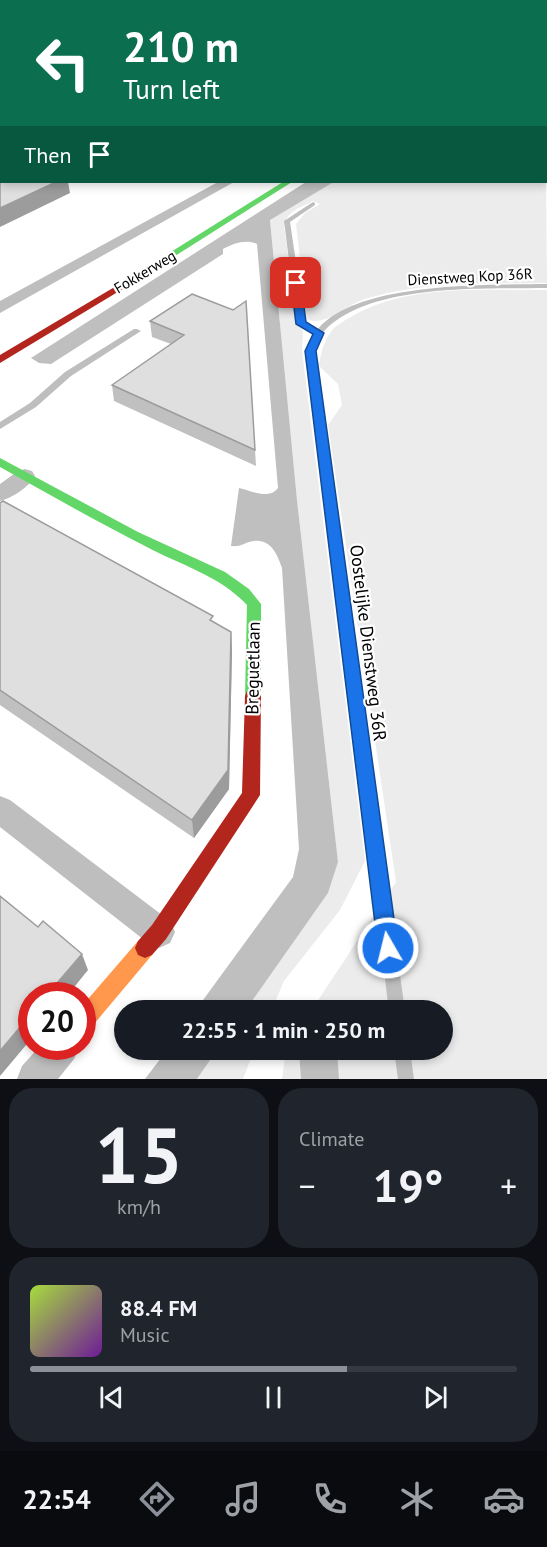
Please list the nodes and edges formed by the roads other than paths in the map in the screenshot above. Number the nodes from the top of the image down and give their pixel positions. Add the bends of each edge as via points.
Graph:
1 (225, 183) edge
2 (286, 183) edge
3 (313, 204) dead end
4 (547, 286) edge
5 (0, 308) edge
6 (137, 332) dead end
7 (318, 333) junction
8 (0, 360) edge
9 (0, 426) edge
10 (0, 462) edge
11 (25, 476) junction
12 (0, 494) edge
13 (0, 809) edge
14 (159, 932) junction
15 (396, 1000) edge
16 (96, 1006) edge
17 (51, 1060) edge
18 (403, 1060) edge
19 (35, 1079) edge
20 (406, 1079) edge

1 - 5 street
2 - 8 street, Fokkerweg
3 - 7 lane via 287,221 301,324
4 - 7 lane, Dienstweg Kop 36R via 416,291 361,305 327,323
6 - 9 lane via 68,374 33,405
7 - 15 lane, Oostelijke Dienstweg 36R via 310,351
10 - 11 street, Breguetlaan
11 - 12 street
11 - 14 street, Breguetlaan via 232,583 247,593 254,604 251,795
13 - 14 street
14 - 16 street, Breguetlaan
17 - 19 street
18 - 20 lane

